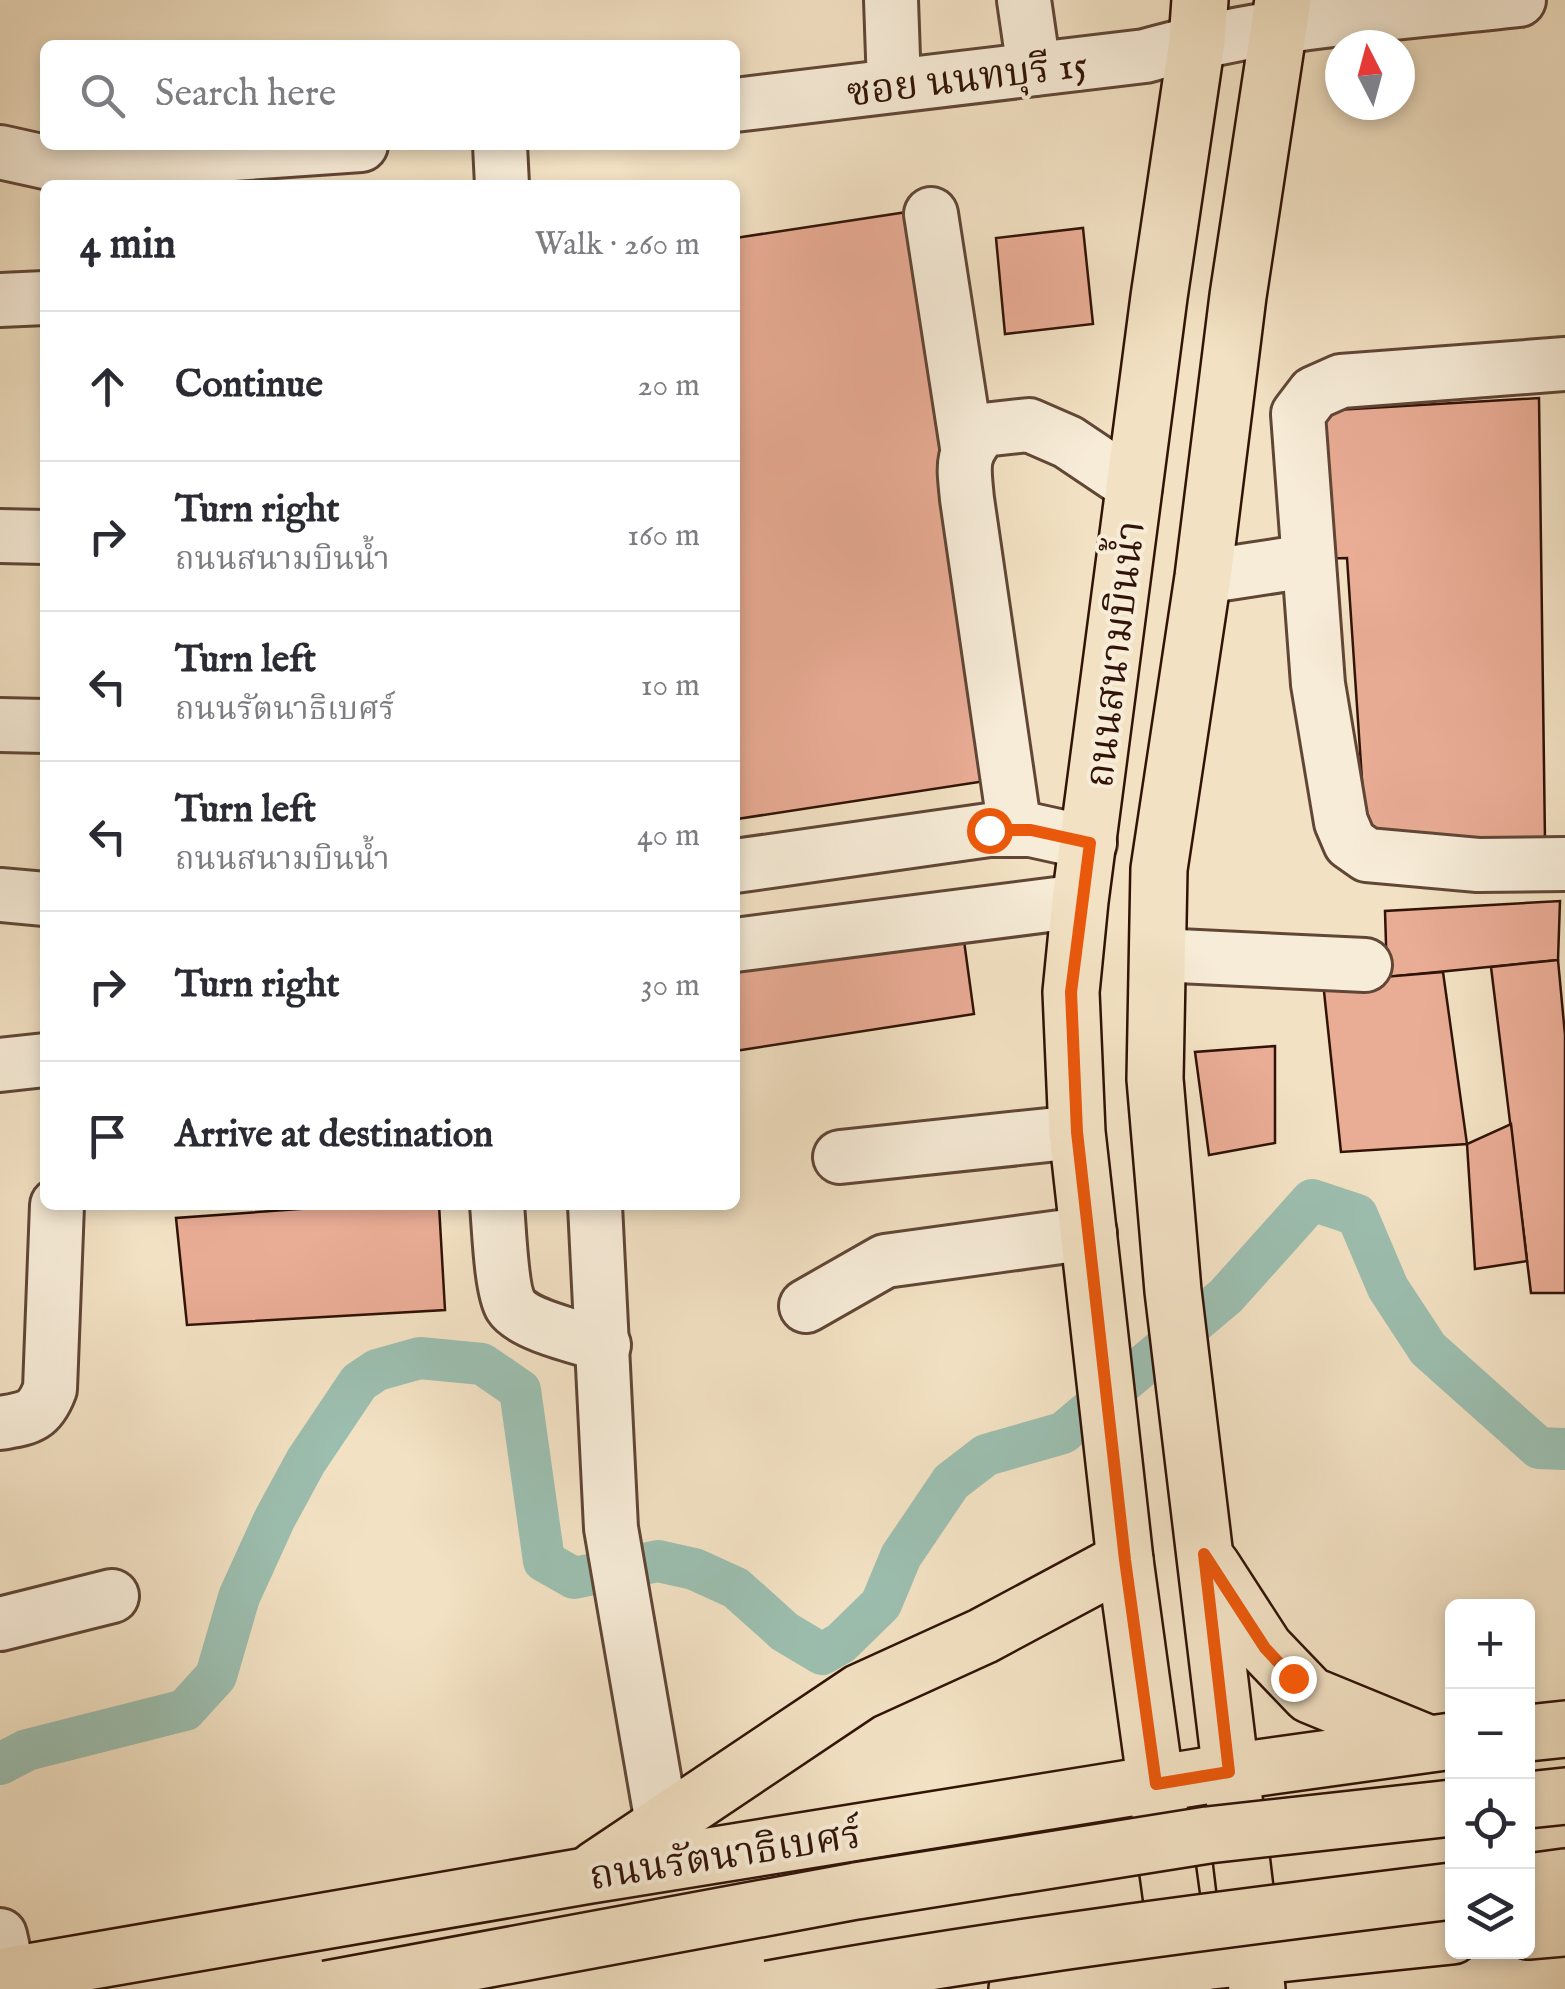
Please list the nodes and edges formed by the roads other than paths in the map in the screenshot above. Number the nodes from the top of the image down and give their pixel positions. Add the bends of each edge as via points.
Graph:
1 (891, 0) edge
2 (1024, 0) edge
3 (1519, 0) edge
4 (1282, 13) edge
5 (1199, 20) edge
6 (1034, 69) junction
7 (894, 85) junction
8 (740, 104) edge
9 (290, 150) edge
10 (500, 150) edge
11 (13, 163) edge
12 (106, 180) edge
13 (113, 180) edge
14 (502, 180) edge
15 (931, 214) dead end
16 (40, 298) edge
17 (0, 300) edge
18 (1565, 364) edge
19 (967, 447) junction
20 (1135, 487) junction
21 (0, 536) edge
22 (40, 537) edge
23 (1308, 561) junction
24 (1203, 577) junction
25 (0, 725) edge
26 (40, 726) edge
27 (1016, 830) junction
28 (1090, 843) junction
29 (1565, 864) edge
30 (740, 865) edge
31 (0, 894) edge
32 (40, 898) edge
33 (1080, 901) junction
34 (740, 945) edge
35 (1157, 955) junction
36 (1365, 965) dead end
37 (40, 1061) edge
38 (0, 1065) edge
39 (1077, 1132) junction
40 (840, 1157) dead end
41 (56, 1210) edge
42 (498, 1210) edge
43 (594, 1210) edge
44 (1090, 1233) junction
45 (806, 1306) dead end
46 (604, 1345) junction
47 (0, 1423) edge
48 (1204, 1554) junction
49 (1125, 1560) junction
50 (112, 1596) dead end
51 (0, 1624) edge
52 (1565, 1729) edge
53 (1535, 1732) edge
54 (1441, 1743) edge
55 (1229, 1772) junction
56 (1156, 1784) junction
57 (1565, 1796) edge
58 (1535, 1799) edge
59 (1445, 1809) edge
60 (662, 1822) junction
61 (586, 1876) junction
62 (1565, 1878) edge
63 (1535, 1881) edge
64 (1445, 1892) edge
65 (1565, 1928) edge
66 (1535, 1930) edge
67 (1428, 1937) edge
68 (3, 1963) edge
69 (1255, 1973) edge
70 (1183, 1976) edge
71 (327, 1989) edge
72 (769, 1989) edge
73 (1017, 1989) edge
74 (1324, 1989) edge

1 - 7 street
2 - 6 street
3 - 4 street, ซอย นนทบุรี 15
4 - 5 street, ซอย นนทบุรี 15
4 - 24 main road, ถนนสนามบินน้ำ
5 - 6 street, ซอย นนทบุรี 15 via 1145,56
5 - 20 main road, ถนนสนามบินน้ำ
6 - 7 street, ซอย นนทบุรี 15
7 - 8 street, ซอย นนทบุรี 15
9 - 13 street via 133,161
10 - 14 street
11 - 12 street
15 - 19 street
16 - 17 street
18 - 23 street via 1341,381 1314,393 1298,414
19 - 20 street via 983,430 1029,425 1068,442
19 - 27 street via 967,499
20 - 28 main road, ถนนสนามบินน้ำ
21 - 22 street
23 - 24 street
23 - 29 street via 1318,684 1350,843 1367,855
24 - 35 main road, ถนนสนามบินน้ำ via 1159,869
25 - 26 street
27 - 28 street
27 - 30 street
28 - 33 main road, ถนนสนามบินน้ำ
31 - 32 street
33 - 34 street
33 - 39 main road, ถนนสนามบินน้ำ via 1071,992
35 - 36 street
35 - 48 main road, ถนนสนามบินน้ำ via 1155,1079
37 - 38 street
39 - 40 street
39 - 44 main road, ถนนสนามบินน้ำ
41 - 47 street via 50,1389 43,1408
42 - 46 street via 511,1306 528,1320
43 - 46 street
44 - 45 street via 885,1262
44 - 49 main road, ถนนสนามบินน้ำ
46 - 60 street via 610,1528
48 - 54 main road via 1265,1648 1310,1695
48 - 55 main road, ถนนสนามบินน้ำ
49 - 56 main road, ถนนสนามบินน้ำ
49 - 60 main road via 860,1692
50 - 51 street
52 - 53 main road
54 - 55 main road, ถนนรัตนาธิเบศร์
55 - 56 main road, ถนนรัตนาธิเบศร์
55 - 69 main road, ถนนสนามบินน้ำ
56 - 61 main road, ถนนรัตนาธิเบศร์
56 - 70 main road, ถนนสนามบินน้ำ
57 - 58 main road
59 - 71 main road, ถนนรัตนาธิเบศร์, bridge via 1208,1835 876,1888
60 - 61 main road
61 - 68 main road, ถนนรัตนาธิเบศร์
62 - 63 main road
64 - 72 main road, bridge
65 - 66 main road
67 - 69 main road
67 - 74 main road via 1343,1972
69 - 70 main road
70 - 73 main road

